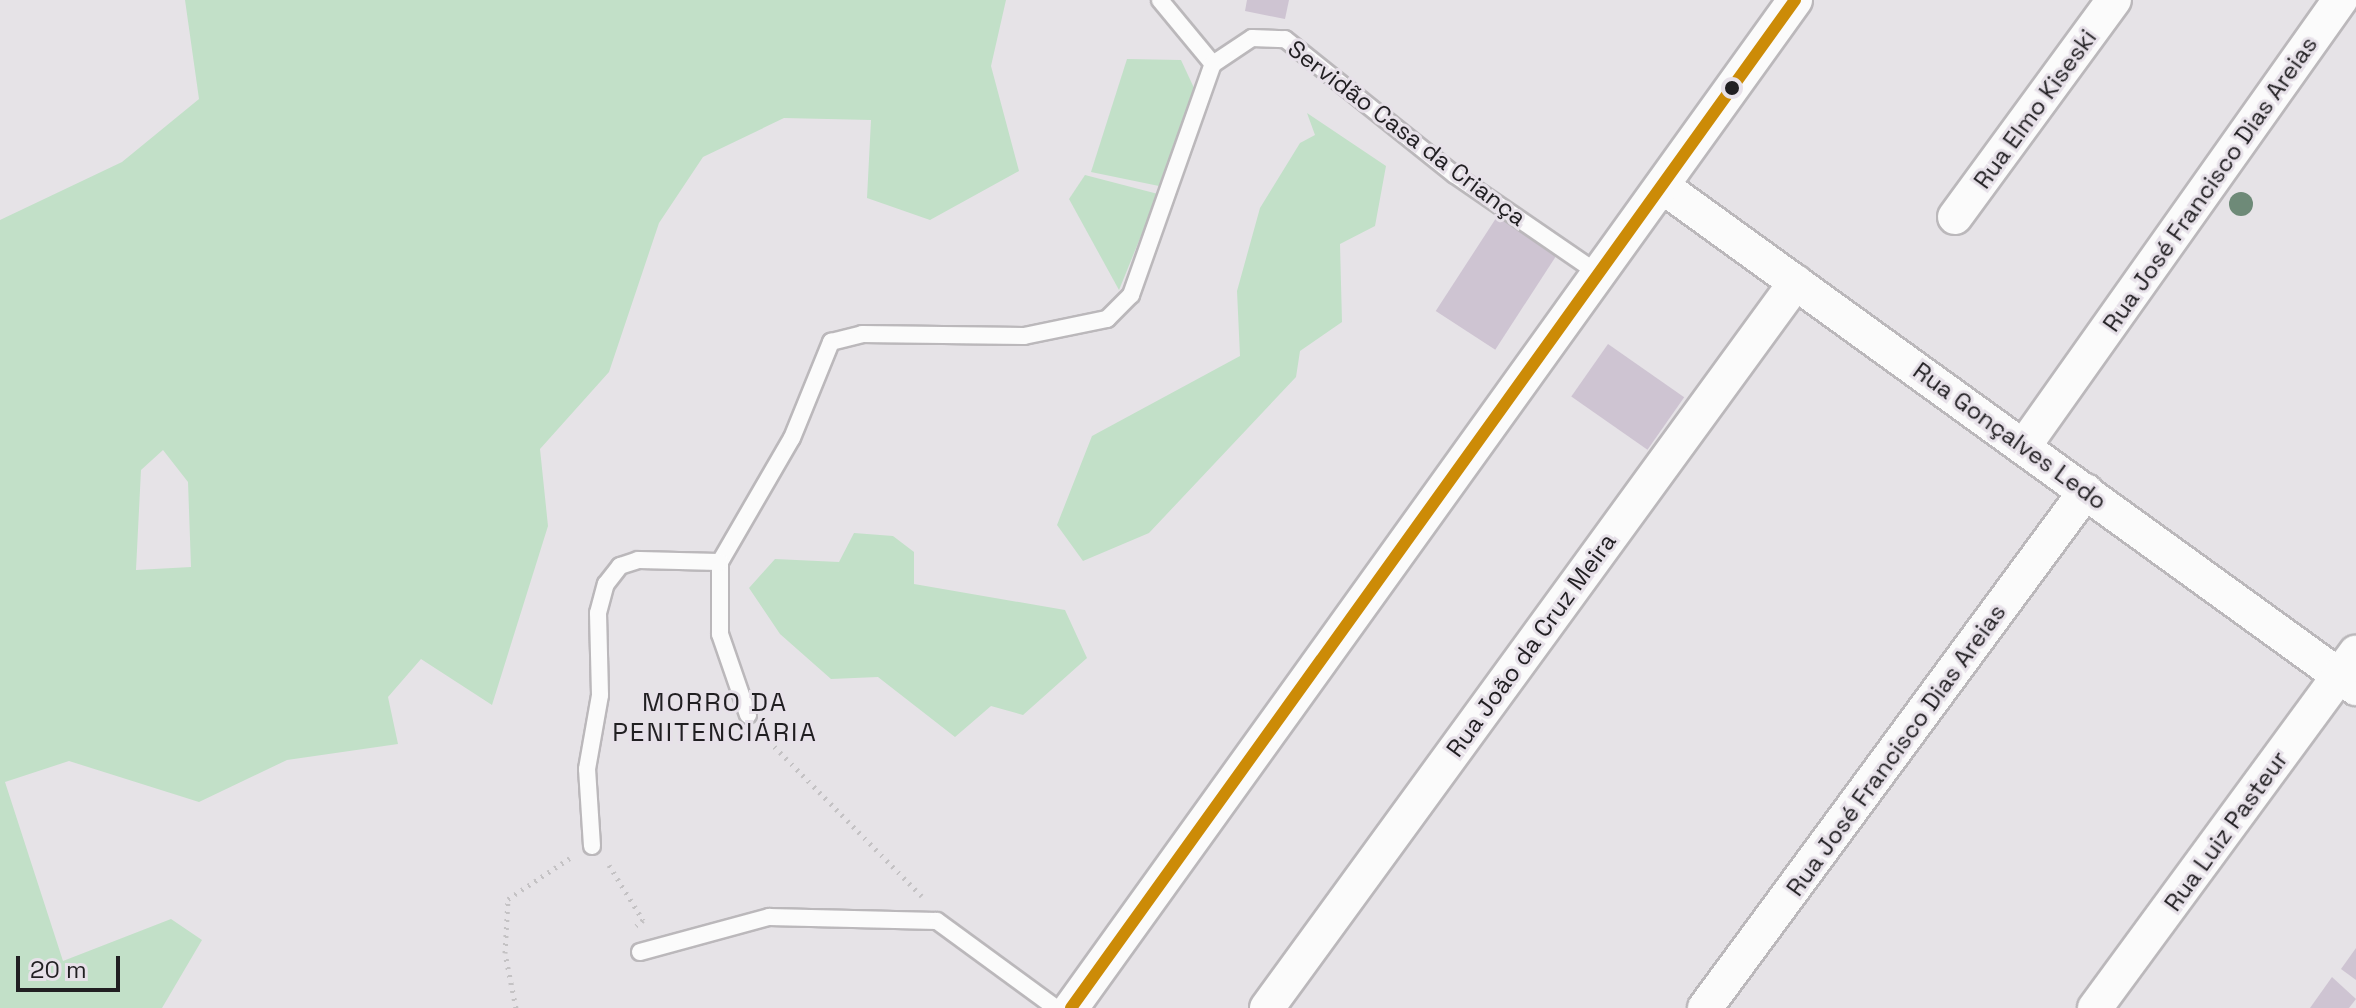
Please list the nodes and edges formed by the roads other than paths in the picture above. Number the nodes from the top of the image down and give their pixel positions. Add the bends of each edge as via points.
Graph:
1 (1160, 0) edge
2 (1795, 0) edge
3 (2114, 0) edge
4 (2340, 0) edge
5 (1213, 64) junction
6 (1662, 186) junction
7 (1955, 217) dead end
8 (1599, 274) junction
9 (1796, 282) junction
10 (2024, 446) junction
11 (2086, 491) junction
12 (720, 562) junction
13 (2350, 673) edge
14 (748, 715) road end
15 (592, 846) road end
16 (640, 952) road end
17 (1056, 1008) edge
18 (1071, 1008) edge
19 (1267, 1008) edge
20 (1705, 1008) edge
21 (2095, 1008) edge

1 - 5 lane
2 - 6 street
3 - 7 street, Rua Elmo Kiseski
4 - 10 street, Rua José Francisco Dias Areias
5 - 8 lane, Servidão Casa da Criança via 1252,38 1285,39 1455,175
5 - 12 lane via 1121,309 1081,328 1024,336 862,334 831,342 792,438
6 - 8 street
6 - 9 street, Rua Gonçalves Ledo
8 - 18 street
9 - 10 street, Rua Gonçalves Ledo
9 - 19 street, Rua João da Cruz Meira
10 - 11 street, Rua Gonçalves Ledo
11 - 13 street, Rua Gonçalves Ledo
11 - 20 street, Rua José Francisco Dias Areias
12 - 14 lane via 720,634
12 - 15 lane via 638,560 620,566 606,584 598,613 600,695 587,769
13 - 21 street, Rua Luiz Pasteur
16 - 17 lane via 769,917 917,919 952,926

